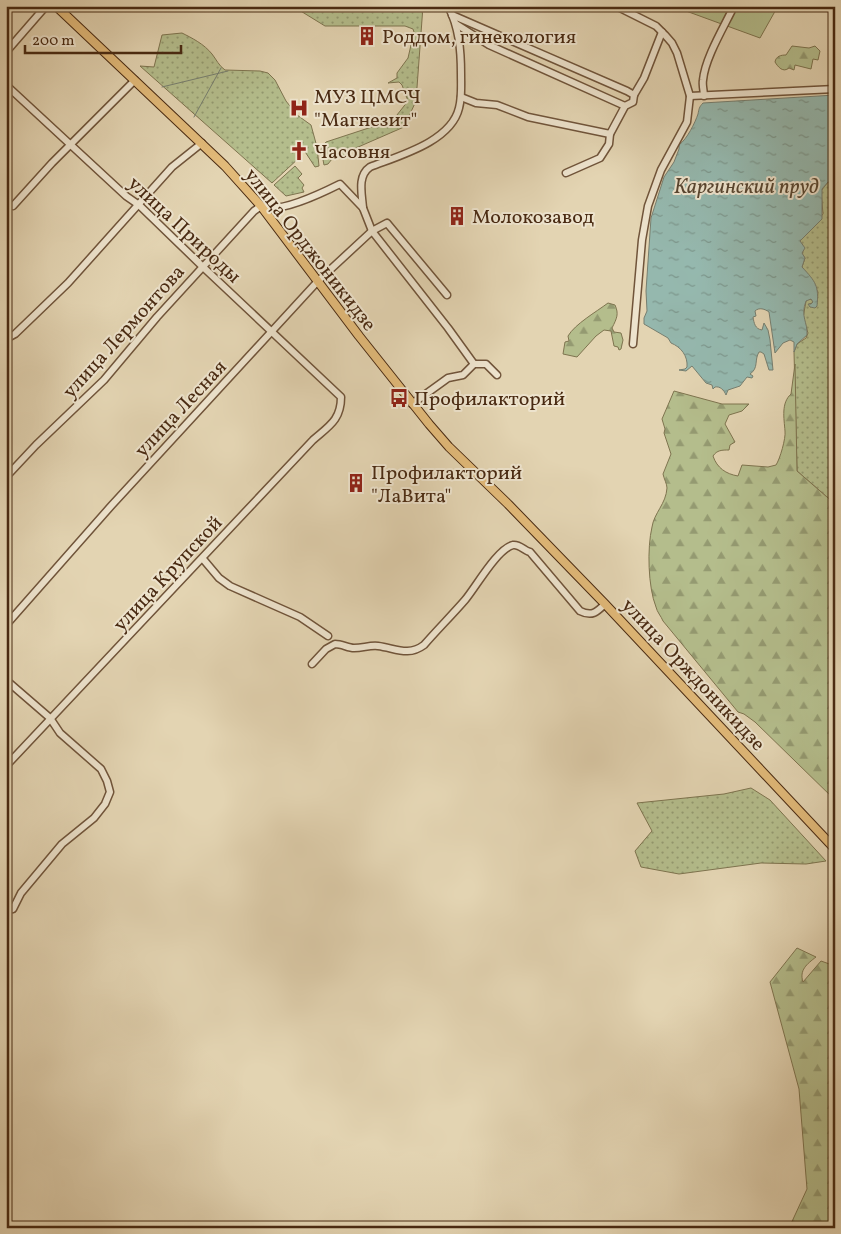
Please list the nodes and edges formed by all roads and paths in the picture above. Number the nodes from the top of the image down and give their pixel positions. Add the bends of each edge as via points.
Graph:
1 (46, 6) edge
2 (56, 6) edge
3 (448, 6) edge
4 (616, 6) edge
5 (734, 6) edge
6 (452, 15) junction
7 (456, 24) junction
8 (662, 32) junction
9 (6, 52) edge
10 (134, 80) junction
11 (6, 85) edge
12 (835, 89) edge
13 (634, 95) junction
14 (690, 96) junction
15 (704, 96) junction
16 (461, 97) junction
17 (625, 106) junction
18 (610, 134) junction
19 (202, 143) junction
20 (72, 145) junction
21 (566, 173) dead end
22 (139, 205) junction
23 (14, 206) dead end
24 (261, 206) junction
25 (362, 208) junction
26 (372, 231) junction
27 (203, 267) junction
28 (318, 281) junction
29 (446, 295) dead end
30 (272, 331) junction
31 (6, 339) edge
32 (633, 344) dead end
33 (474, 364) junction
34 (497, 375) dead end
35 (341, 397) joint
36 (412, 404) junction
37 (6, 477) edge
38 (527, 524) joint
39 (203, 559) junction
40 (606, 604) junction
41 (6, 625) edge
42 (328, 636) dead end
43 (312, 664) dead end
44 (6, 680) edge
45 (50, 718) junction
46 (6, 766) edge
47 (835, 849) edge
48 (10, 910) edge

1 - 9 street
2 - 10 main road, улица Орджоникидзе
3 - 6 street
4 - 8 street
5 - 15 street via 708,64 703,80
6 - 7 street
6 - 13 street
7 - 16 street
7 - 17 street via 489,45
8 - 13 street
8 - 14 street via 677,53
10 - 19 main road, улица Орджоникидзе
10 - 20 street
11 - 20 street, улица Природы
12 - 15 street
13 - 17 street via 633,102
14 - 15 street
14 - 32 street via 687,122 661,170 648,206
16 - 18 street via 476,103 496,105 528,118
16 - 25 street via 459,110 439,136 364,171
17 - 18 street
18 - 21 street via 600,158
19 - 22 street via 172,168
19 - 24 main road, улица Орджоникидзе
20 - 22 street, улица Природы
20 - 23 street
22 - 27 street, улица Природы
22 - 31 street via 68,283
24 - 25 street via 282,207 310,199 340,184
24 - 27 street, улица Лермонтова
24 - 28 main road, улица Орджоникидзе
25 - 26 street
26 - 28 street, улица Лесная
26 - 29 street, улица Лесная via 387,223
26 - 33 street
27 - 30 street, улица Природы
27 - 37 street, улица Лермонтова via 104,380
28 - 30 street, улица Лесная
28 - 36 main road, улица Орджоникидзе
30 - 35 street, улица Природы
30 - 41 street, улица Лесная
33 - 34 street via 486,364
33 - 36 street
35 - 39 street, улица Крупской via 337,417
36 - 38 main road, улица Орджоникидзе
38 - 40 main road, улица Орждоникидзе
39 - 42 street via 230,586 300,617
39 - 45 street, улица Крупской
40 - 43 street via 595,613 580,611 530,552 514,545 496,558 466,599 418,649 401,652 376,646 353,648 335,644
40 - 47 main road, улица Орждоникидзе
44 - 45 street
45 - 46 street, улица Крупской
45 - 48 street via 60,733 101,769 110,792 94,818 62,844

